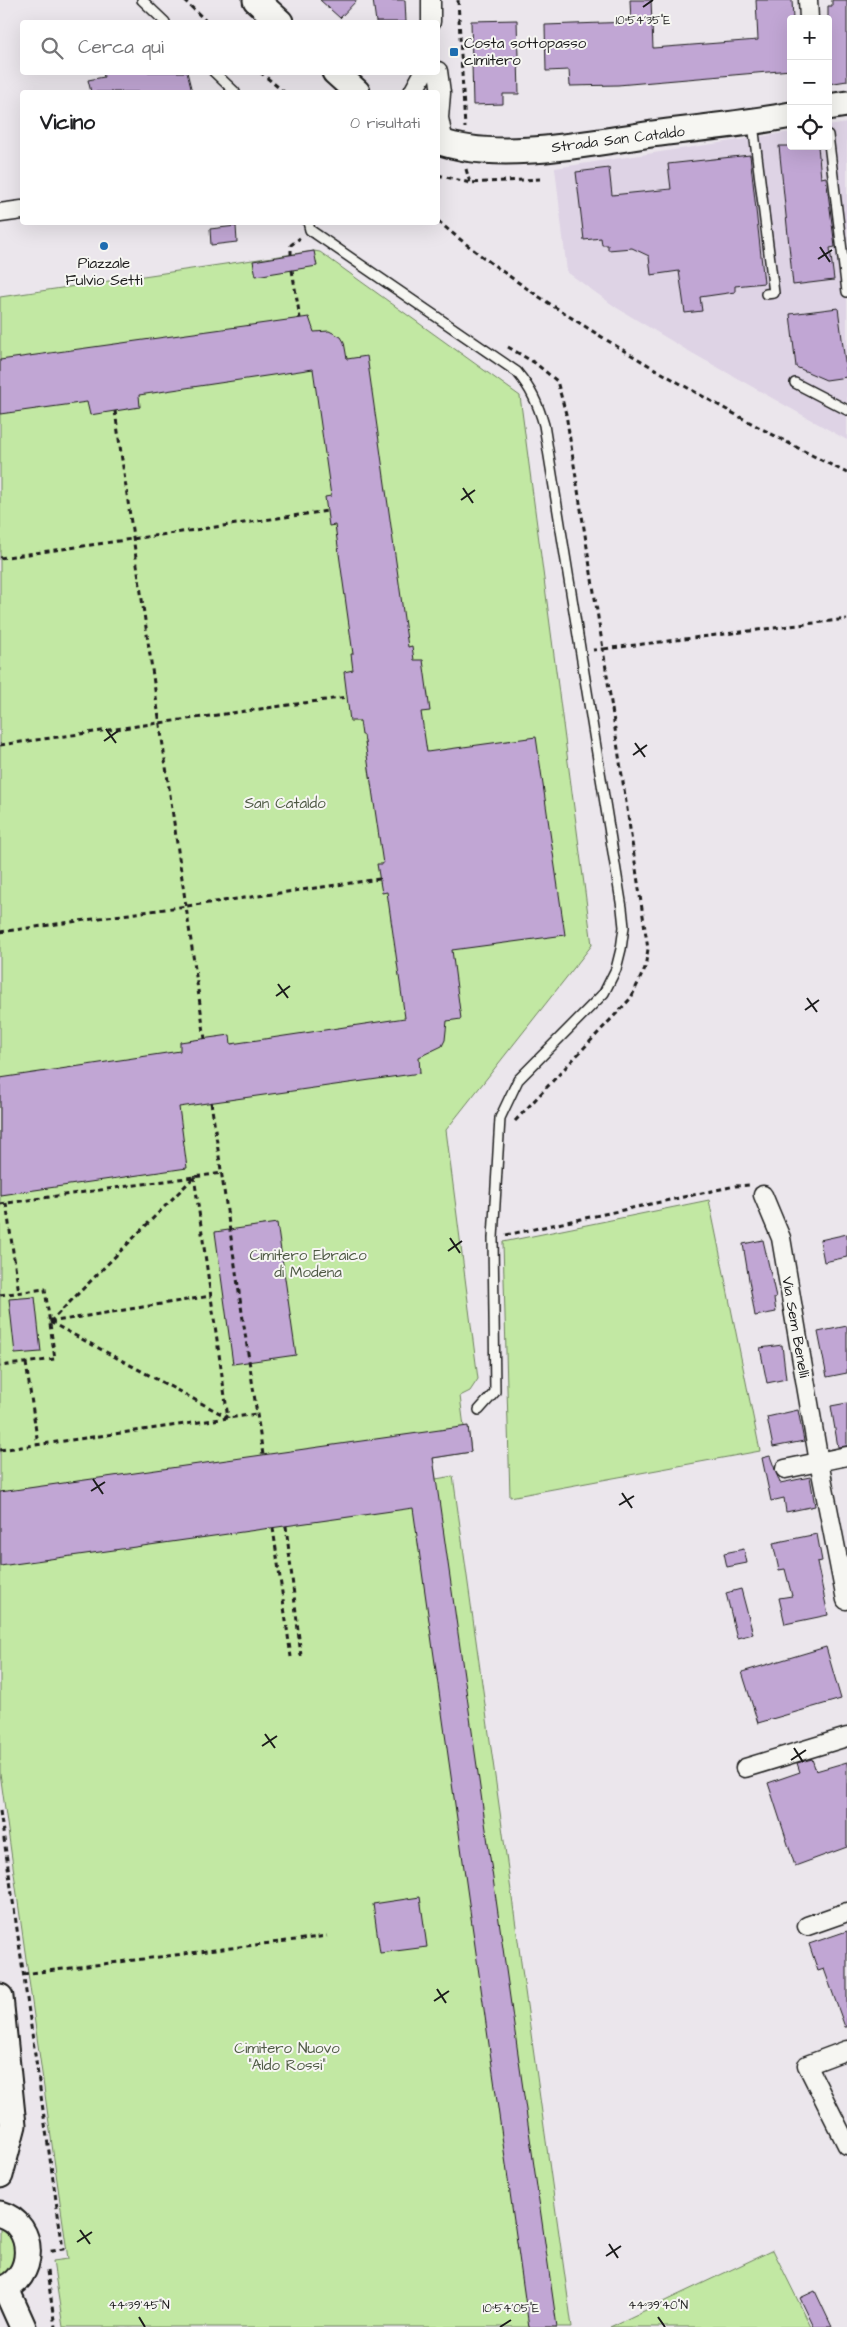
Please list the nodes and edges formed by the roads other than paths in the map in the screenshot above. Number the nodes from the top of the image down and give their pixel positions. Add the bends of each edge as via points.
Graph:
1 (142, 0) edge
2 (256, 0) edge
3 (431, 0) edge
4 (808, 0) edge
5 (809, 15) edge
6 (163, 20) edge
7 (278, 20) edge
8 (431, 20) edge
9 (217, 75) edge
10 (338, 75) edge
11 (422, 75) edge
12 (439, 75) edge
13 (233, 90) edge
14 (355, 90) edge
15 (414, 90) edge
16 (847, 104) edge
17 (832, 106) edge
18 (787, 115) edge
19 (440, 118) edge
20 (440, 118) edge
21 (753, 121) junction
22 (449, 144) edge
23 (830, 150) edge
24 (20, 210) edge
25 (0, 213) edge
26 (309, 226) edge
27 (847, 292) edge
28 (766, 294) dead end
29 (795, 383) dead end
30 (847, 410) edge
31 (762, 1195) road end
32 (479, 1410) dead end
33 (847, 1456) edge
34 (819, 1462) junction
35 (785, 1469) dead end
36 (846, 1600) edge
37 (847, 1737) edge
38 (745, 1768) dead end
39 (847, 1912) edge
40 (807, 1926) dead end
41 (0, 1997) edge
42 (847, 2050) edge
43 (847, 2144) edge
44 (0, 2175) edge
45 (0, 2214) edge
46 (3, 2290) edge
47 (23, 2327) edge

1 - 6 lane
2 - 7 street
3 - 8 street
4 - 5 street
9 - 13 lane
10 - 14 street
11 - 15 street
12 - 20 street
16 - 17 street
18 - 21 street, Strada San Cataldo
19 - 22 street
21 - 22 street, Strada San Cataldo via 552,148 494,150
21 - 28 lane via 774,293
23 - 27 lane
24 - 25 street
26 - 32 lane via 517,372 538,404 582,652 622,908 621,949 616,969 604,993 518,1080 500,1118 493,1238 495,1392
29 - 30 lane
31 - 34 street, Via Sem Benelli via 781,1238
33 - 34 street
34 - 35 street
34 - 36 street, Via Sem Benelli
37 - 38 street
39 - 40 street
41 - 44 street via 13,2125
42 - 43 street via 807,2065
45 - 46 street via 15,2222 28,2245 24,2271
46 - 47 street

